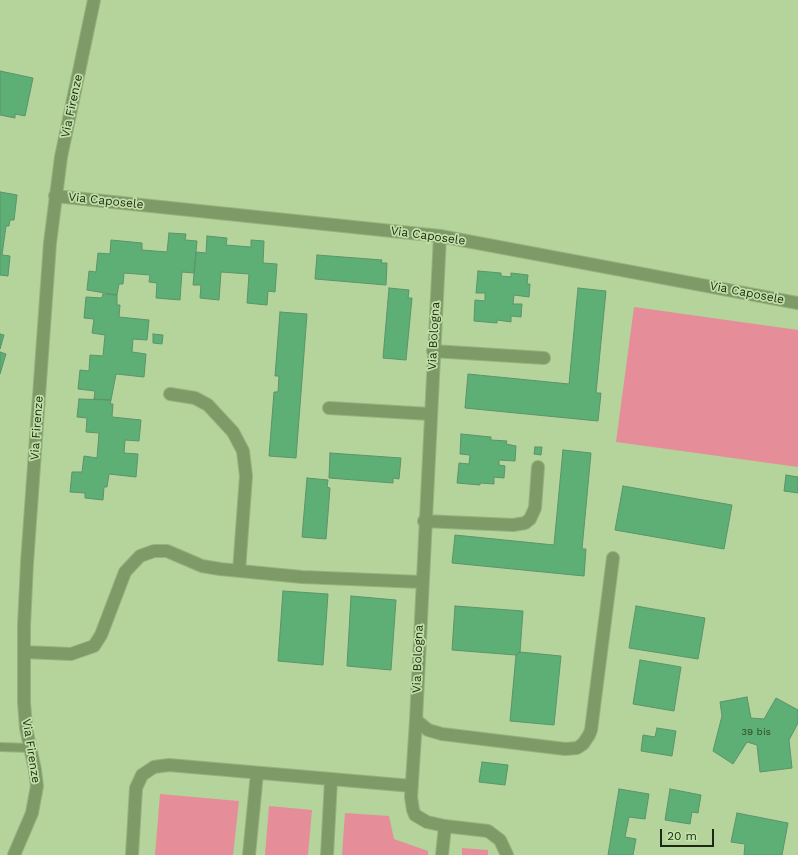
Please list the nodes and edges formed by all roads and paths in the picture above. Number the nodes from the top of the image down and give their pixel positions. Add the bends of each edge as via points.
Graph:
1 (94, 0) edge
2 (55, 196) junction
3 (440, 236) junction
4 (798, 303) edge
5 (434, 351) junction
6 (544, 358) dead end
7 (170, 394) dead end
8 (329, 408) dead end
9 (430, 414) junction
10 (538, 467) dead end
11 (424, 521) junction
12 (613, 558) dead end
13 (239, 571) junction
14 (421, 582) junction
15 (24, 652) junction
16 (416, 720) junction
17 (0, 747) edge
18 (30, 748) junction
19 (257, 773) junction
20 (331, 780) junction
21 (412, 786) junction
22 (445, 826) junction
23 (14, 855) edge
24 (132, 855) edge
25 (249, 855) edge
26 (326, 855) edge
27 (442, 855) edge
28 (506, 855) edge

1 - 2 street, Via Firenze
2 - 3 street, Via Caposele
2 - 15 street, Via Firenze via 27,563
3 - 4 street, Via Caposele
3 - 5 street, Via Bologna
5 - 6 street
5 - 9 street, Via Bologna
7 - 13 street via 195,398 208,405 233,432 243,451 246,476
8 - 9 street
9 - 11 street, Via Bologna
10 - 11 street via 535,508 530,519 525,522 513,525
11 - 14 street, Via Bologna
12 - 16 street via 590,730 583,744 577,748 565,749 442,734 428,730
13 - 14 street via 302,577
13 - 15 street via 202,566 167,550 146,553 134,560 124,572 101,635 94,646 71,654
14 - 16 street, Via Bologna
15 - 18 street, Via Firenze via 24,702
16 - 21 street, Via Bologna
17 - 18 lane
18 - 23 street, Via Firenze via 36,776 35,803 29,824
19 - 20 street
19 - 24 street via 169,765 148,770 142,775 136,788
19 - 25 street
20 - 21 street
20 - 26 street
21 - 22 street, Via Bologna via 411,804 415,814 427,822
22 - 27 street
22 - 28 street via 488,831 500,840

